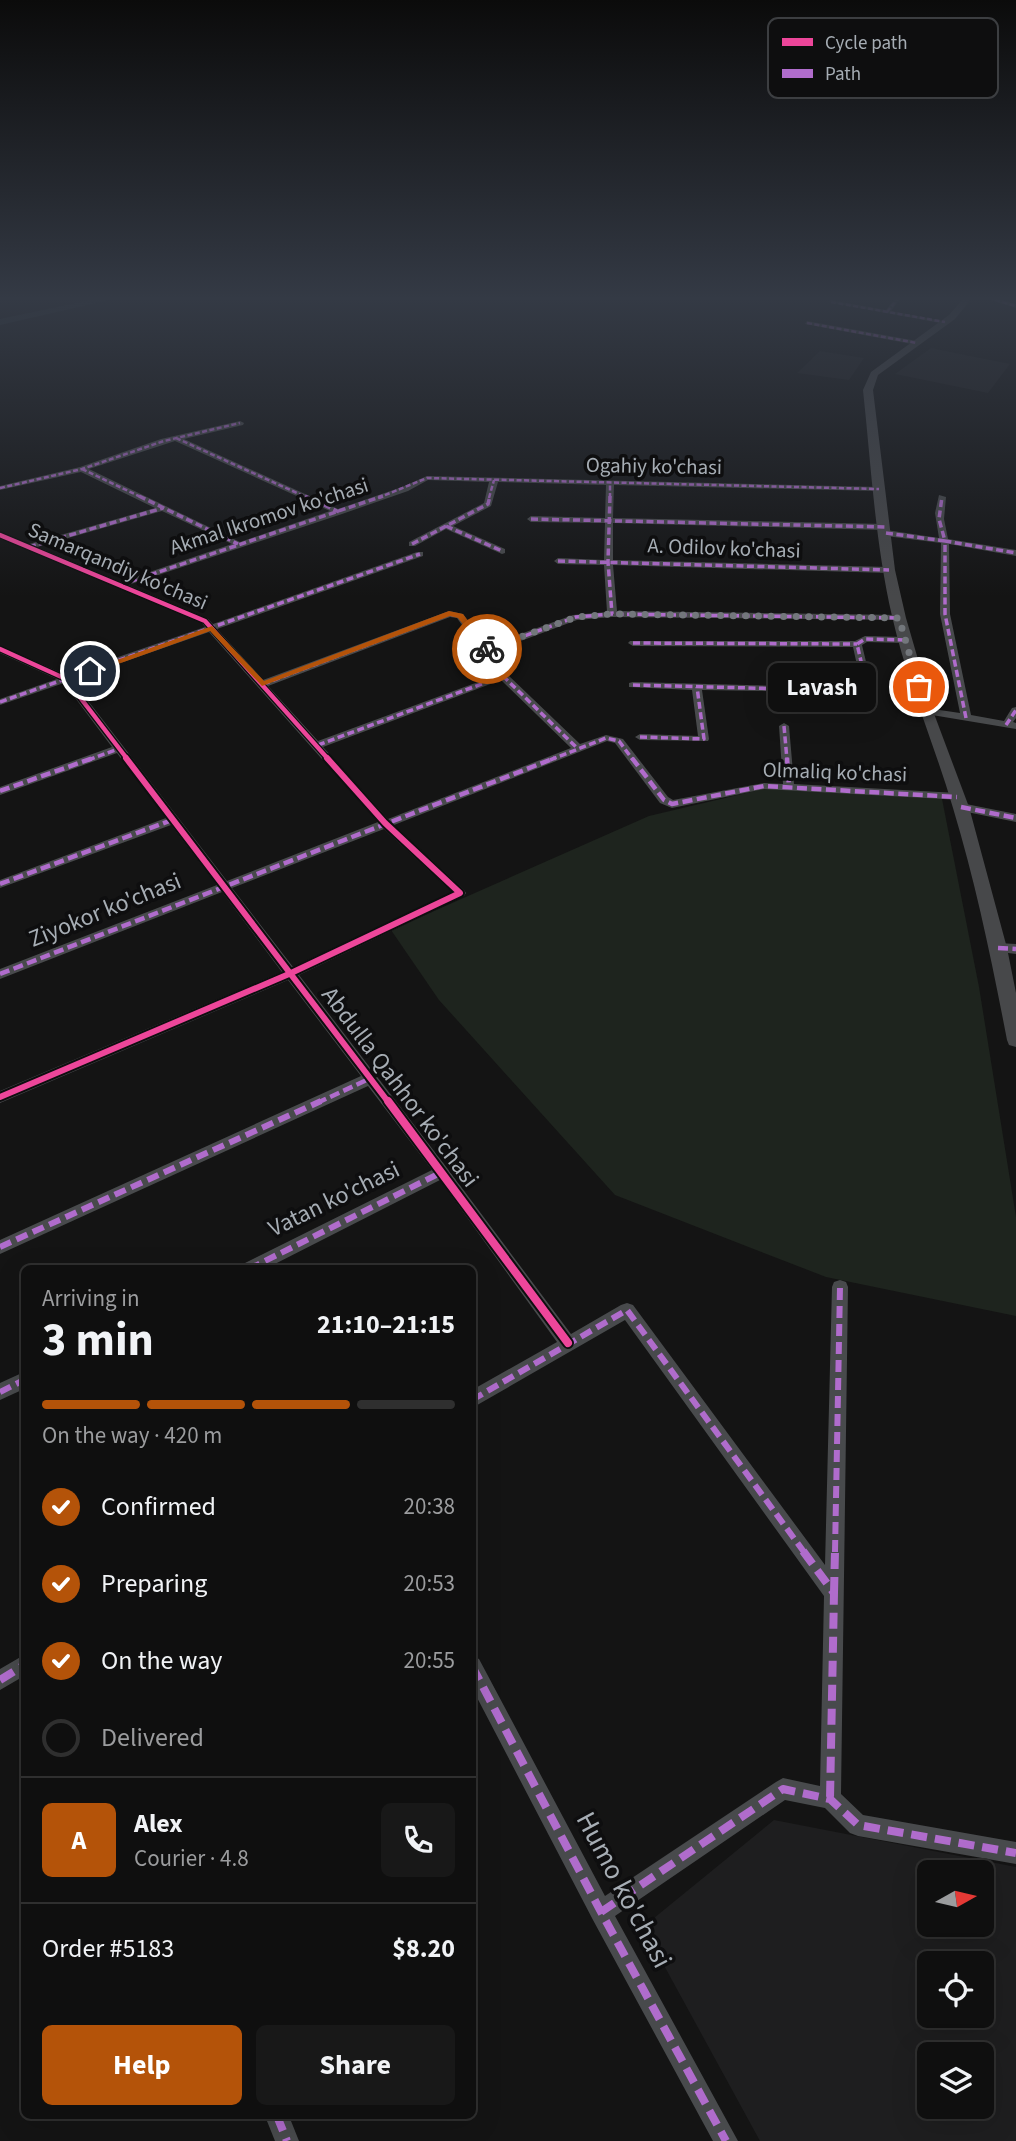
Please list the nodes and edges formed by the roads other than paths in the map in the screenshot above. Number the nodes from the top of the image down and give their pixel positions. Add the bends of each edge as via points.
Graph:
1 (869, 398) edge
2 (240, 423) dead end
3 (176, 438) junction
4 (82, 469) junction
5 (427, 478) joint
6 (494, 480) junction
7 (610, 483) junction
8 (0, 488) edge
9 (879, 489) junction
10 (942, 497) dead end
11 (163, 508) junction
12 (339, 512) junction
13 (531, 519) dead end
14 (609, 522) junction
15 (446, 526) junction
16 (885, 530) junction
17 (0, 535) edge
18 (945, 541) junction
19 (238, 544) junction
20 (412, 544) dead end
21 (29, 547) junction
22 (502, 551) dead end
23 (1016, 553) edge
24 (420, 554) dead end
25 (558, 561) dead end
26 (608, 562) junction
27 (889, 570) junction
28 (120, 585) junction
29 (611, 614) junction
30 (899, 618) junction
31 (212, 628) junction
32 (905, 640) junction
33 (633, 643) dead end
34 (857, 645) junction
35 (0, 649) edge
36 (485, 650) junction
37 (503, 676) junction
38 (66, 679) junction
39 (262, 684) junction
40 (633, 685) dead end
41 (697, 687) junction
42 (0, 702) edge
43 (1016, 710) edge
44 (926, 711) junction
45 (966, 718) junction
46 (1011, 725) edge
47 (784, 726) dead end
48 (640, 737) dead end
49 (318, 744) junction
50 (576, 747) junction
51 (118, 749) junction
52 (789, 787) junction
53 (0, 791) edge
54 (959, 802) junction
55 (1016, 818) edge
56 (172, 820) junction
57 (385, 823) junction
58 (0, 884) edge
59 (224, 886) junction
60 (998, 948) junction
61 (1016, 949) edge
62 (0, 974) edge
63 (289, 974) junction
64 (1016, 1040) edge
65 (369, 1079) junction
66 (0, 1097) edge
67 (442, 1172) junction
68 (0, 1247) edge
69 (256, 1265) edge
70 (840, 1287) dead end
71 (568, 1343) junction
72 (21, 1382) edge
73 (0, 1392) edge
74 (476, 1398) edge
75 (834, 1593) junction
76 (21, 1667) edge
77 (476, 1674) edge
78 (0, 1680) edge
79 (830, 1799) junction
80 (1016, 1853) edge
81 (601, 1912) junction
82 (278, 2119) edge
83 (286, 2141) edge
84 (726, 2141) edge

1 - 9 street
2 - 3 street
3 - 4 street
3 - 12 street
4 - 8 street
4 - 11 street
5 - 6 street, Ogahiy ko'chasi
5 - 12 street, Akmal Ikromov ko'chasi
6 - 7 street, Ogahiy ko'chasi
6 - 15 street via 488,504
7 - 9 street, Ogahiy ko'chasi
7 - 14 street
9 - 16 street
10 - 18 street via 941,534
11 - 19 street
11 - 21 street
12 - 19 street, Akmal Ikromov ko'chasi
13 - 14 street
14 - 16 street
14 - 26 street
15 - 20 street
15 - 22 street
16 - 18 street
16 - 27 street
17 - 21 street, Samarqandiy ko'chasi
18 - 23 street
18 - 45 street via 945,614
19 - 28 street, Akmal Ikromov ko'chasi
21 - 28 street, Samarqandiy ko'chasi
24 - 31 street
25 - 26 street, A. Odilov ko'chasi
26 - 27 street, A. Odilov ko'chasi
26 - 29 street
27 - 30 street
28 - 31 street, Samarqandiy ko'chasi
29 - 30 street
29 - 36 street via 576,617
30 - 32 street
31 - 38 street
31 - 39 street, Samarqandiy ko'chasi
32 - 34 street via 865,639
32 - 44 street
33 - 34 street
34 - 41 street via 868,691
35 - 38 street, Abdulla Qahhor ko'chasi
36 - 37 street
36 - 39 street via 460,616 449,614
37 - 49 street
37 - 50 street
38 - 42 street
38 - 51 street, Abdulla Qahhor ko'chasi
39 - 49 street, Samarqandiy ko'chasi
40 - 41 street
41 - 48 street via 704,739
43 - 46 street
44 - 45 street
44 - 54 street
45 - 46 street
47 - 52 street
49 - 57 street, Samarqandiy ko'chasi
50 - 52 street, Olmaliq ko'chasi via 606,738 619,741 664,800 672,804 764,786
50 - 57 street, Ziyokor ko'chasi
51 - 53 street
51 - 56 street, Abdulla Qahhor ko'chasi
52 - 54 street, Olmaliq ko'chasi
54 - 55 street, Olmaliq ko'chasi
54 - 60 street
56 - 58 street
56 - 59 street, Abdulla Qahhor ko'chasi
57 - 59 street, Ziyokor ko'chasi
57 - 63 street, Samarqandiy ko'chasi via 460,893
59 - 62 street, Ziyokor ko'chasi
59 - 63 street, Abdulla Qahhor ko'chasi
60 - 61 street
60 - 64 street
63 - 65 street, Abdulla Qahhor ko'chasi
63 - 66 street
65 - 67 street, Abdulla Qahhor ko'chasi
65 - 68 street
67 - 69 street, Vatan ko'chasi
67 - 71 street, Abdulla Qahhor ko'chasi
70 - 75 street
71 - 74 street
71 - 75 street via 627,1310
72 - 73 street
75 - 79 street
76 - 78 street
77 - 81 street, Humo ko'chasi
79 - 80 street via 858,1825
79 - 81 street via 783,1788
81 - 84 street, Humo ko'chasi
82 - 83 street

